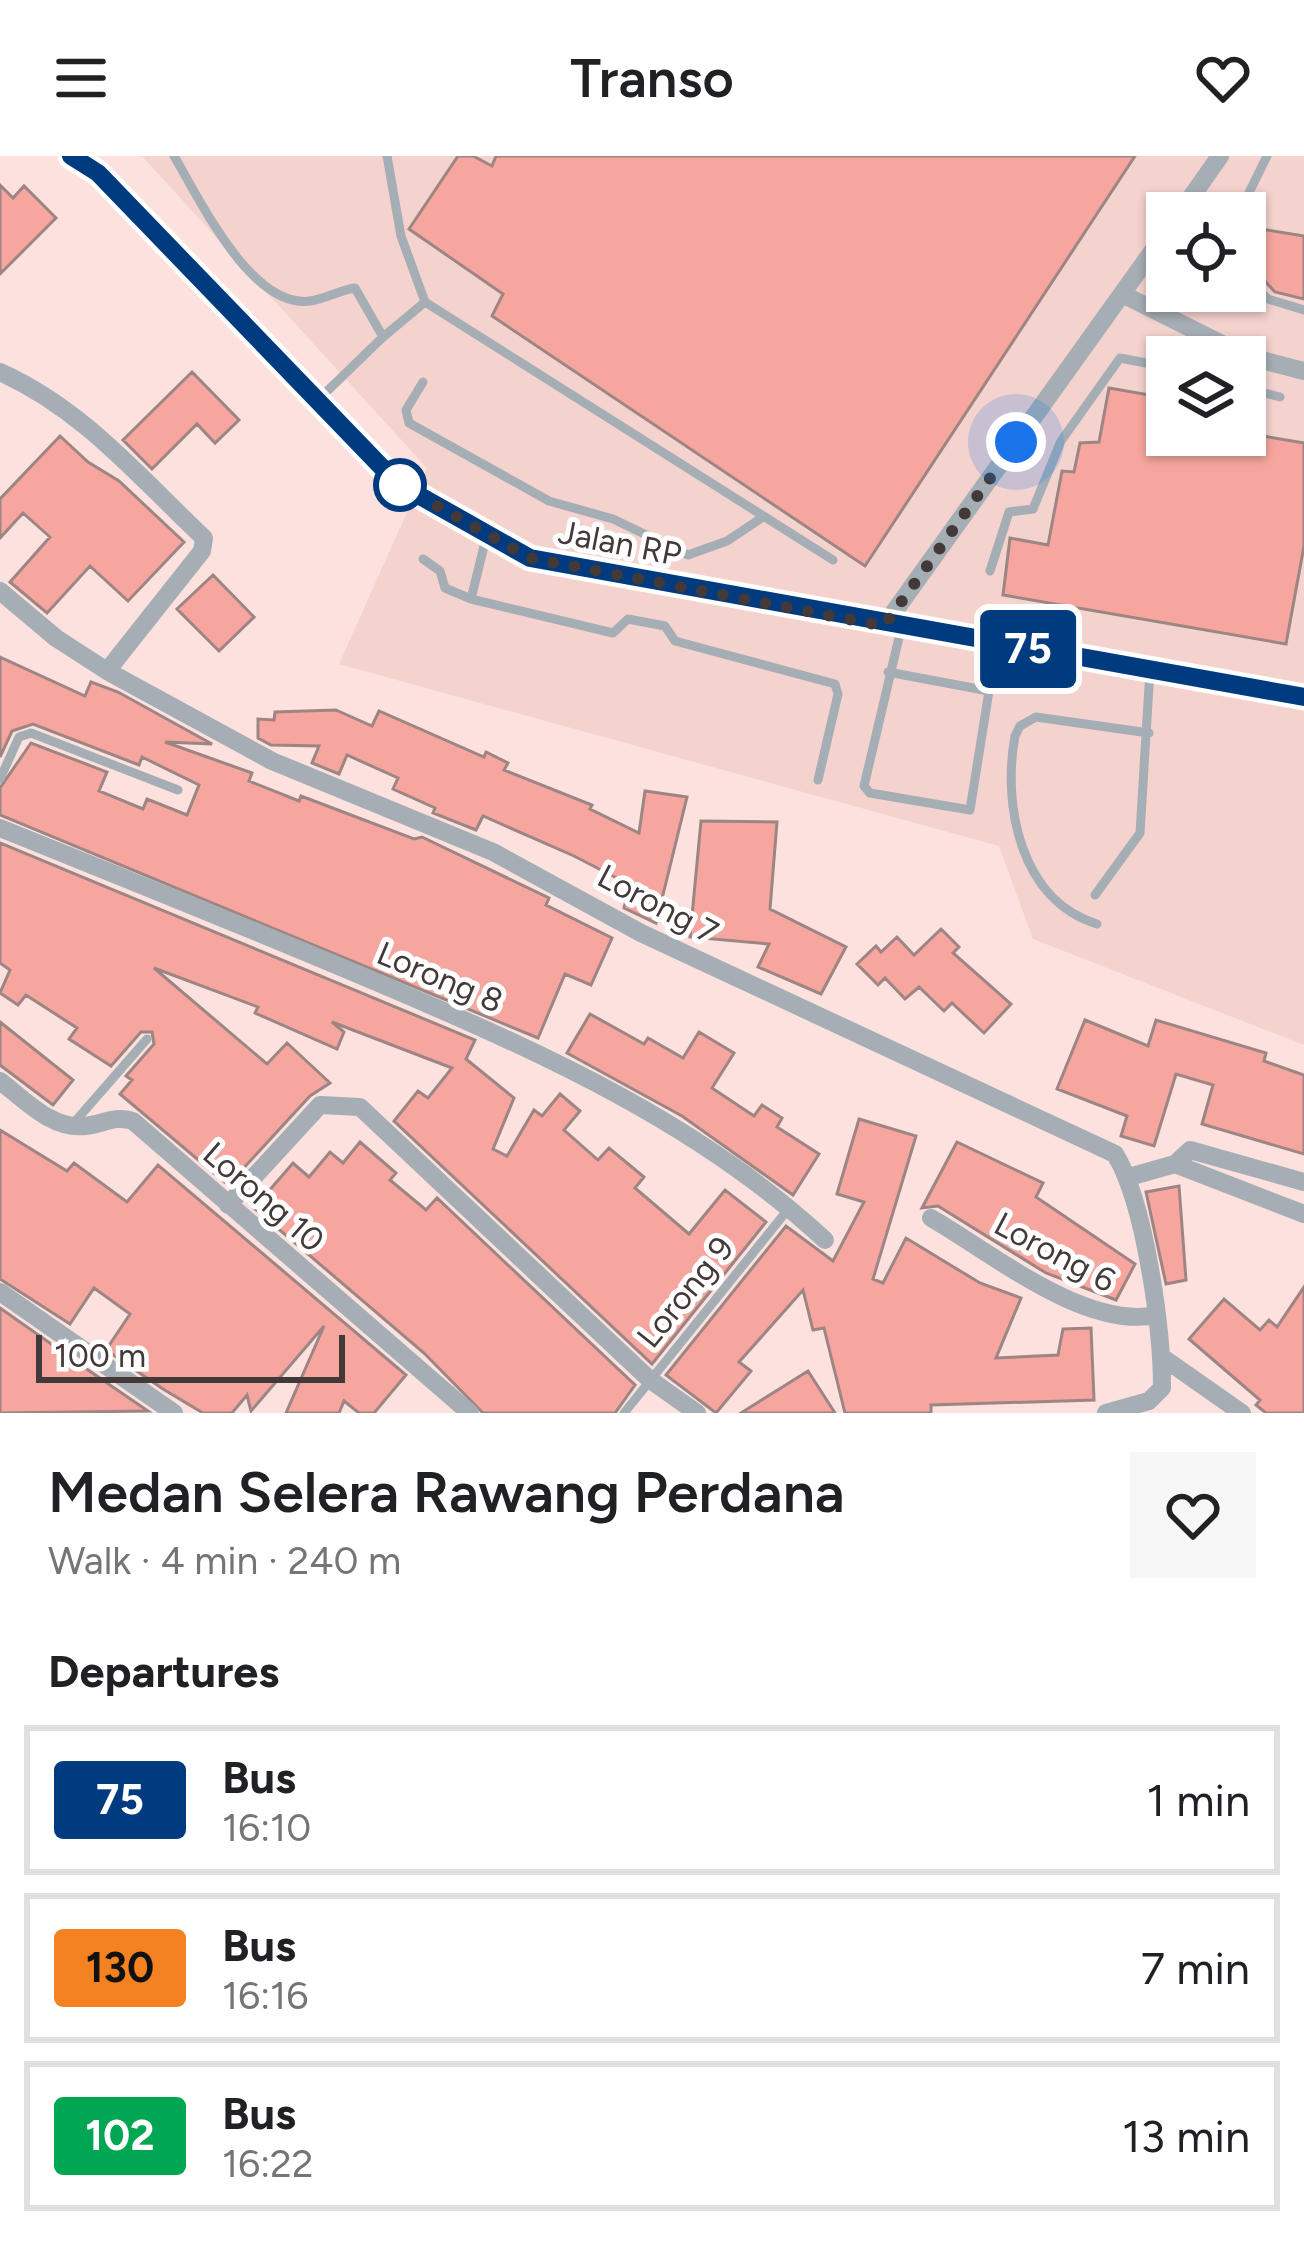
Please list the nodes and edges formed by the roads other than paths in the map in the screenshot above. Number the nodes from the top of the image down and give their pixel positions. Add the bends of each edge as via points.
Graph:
1 (71, 156) edge
2 (174, 156) edge
3 (387, 156) edge
4 (1220, 156) edge
5 (1267, 156) edge
6 (1195, 192) edge
7 (1249, 192) edge
8 (1146, 260) edge
9 (1122, 294) junction
10 (1266, 297) edge
11 (425, 302) junction
12 (1304, 310) edge
13 (383, 337) junction
14 (1146, 363) edge
15 (1273, 364) junction
16 (1304, 370) edge
17 (0, 372) edge
18 (1266, 378) edge
19 (423, 382) dead end
20 (1266, 394) edge
21 (1280, 397) dead end
22 (316, 402) junction
23 (763, 517) junction
24 (486, 538) junction
25 (423, 559) dead end
26 (833, 560) dead end
27 (990, 571) dead end
28 (0, 591) edge
29 (471, 599) junction
30 (893, 628) junction
31 (1150, 669) junction
32 (107, 671) junction
33 (888, 672) junction
34 (1304, 698) edge
35 (1149, 733) junction
36 (0, 779) edge
37 (818, 780) dead end
38 (178, 790) dead end
39 (0, 828) edge
40 (1095, 895) dead end
41 (1097, 924) dead end
42 (147, 1039) dead end
43 (0, 1082) edge
44 (71, 1126) junction
45 (1175, 1164) junction
46 (1129, 1177) junction
47 (1304, 1182) edge
48 (228, 1205) junction
49 (790, 1208) junction
50 (1304, 1214) edge
51 (932, 1218) dead end
52 (825, 1240) dead end
53 (0, 1292) edge
54 (1156, 1316) junction
55 (1162, 1357) junction
56 (649, 1379) junction
57 (174, 1413) edge
58 (470, 1413) edge
59 (624, 1413) edge
60 (697, 1413) edge
61 (1106, 1413) edge
62 (1242, 1413) edge

1 - 22 street, Jalan RP via 98,173
2 - 13 lane via 234,257 282,295 307,302 355,287
3 - 11 lane via 401,236
4 - 6 street
5 - 7 lane
8 - 9 street
9 - 15 street
9 - 30 street
10 - 12 lane
11 - 13 lane
11 - 23 lane
13 - 22 lane
14 - 27 lane via 1120,358 1061,441 1033,508 1009,512
15 - 16 street
15 - 18 lane
17 - 32 street via 92,428 204,538 202,551
19 - 23 lane via 406,410 409,423 549,501 613,519 688,555
20 - 21 lane
22 - 24 street, Jalan RP via 397,483
23 - 26 lane
24 - 29 lane
24 - 30 street, Jalan RP via 574,569
25 - 29 lane via 440,571 445,588
28 - 32 street, Lorong 7
29 - 37 lane via 613,632 628,619 665,626 675,641 835,684
30 - 31 street, Jalan RP
30 - 33 lane
31 - 34 street, Jalan RP
31 - 35 lane
32 - 46 street, Lorong 7 via 272,761 493,852 641,933 1092,1141 1115,1154
33 - 33 lane via 989,691 970,810 864,786
35 - 40 lane via 1140,833
35 - 41 lane via 1036,717 1015,736 1010,812 1039,882 1061,910
36 - 38 lane via 20,737 32,734
39 - 49 street, Lorong 8 via 538,1052 660,1117
42 - 44 lane
43 - 44 street
44 - 48 street, Lorong 10 via 133,1121
45 - 46 street
45 - 47 street via 1190,1150
45 - 50 street
46 - 54 street
48 - 56 street via 320,1105 360,1107
48 - 58 street, Lorong 10
49 - 52 street, Lorong 8
49 - 56 lane, Lorong 9
51 - 54 street, Lorong 6 via 1094,1313
53 - 57 street
54 - 55 street
55 - 61 street via 1162,1388 1149,1401
55 - 62 street
56 - 59 lane, Lorong 9
56 - 60 street

